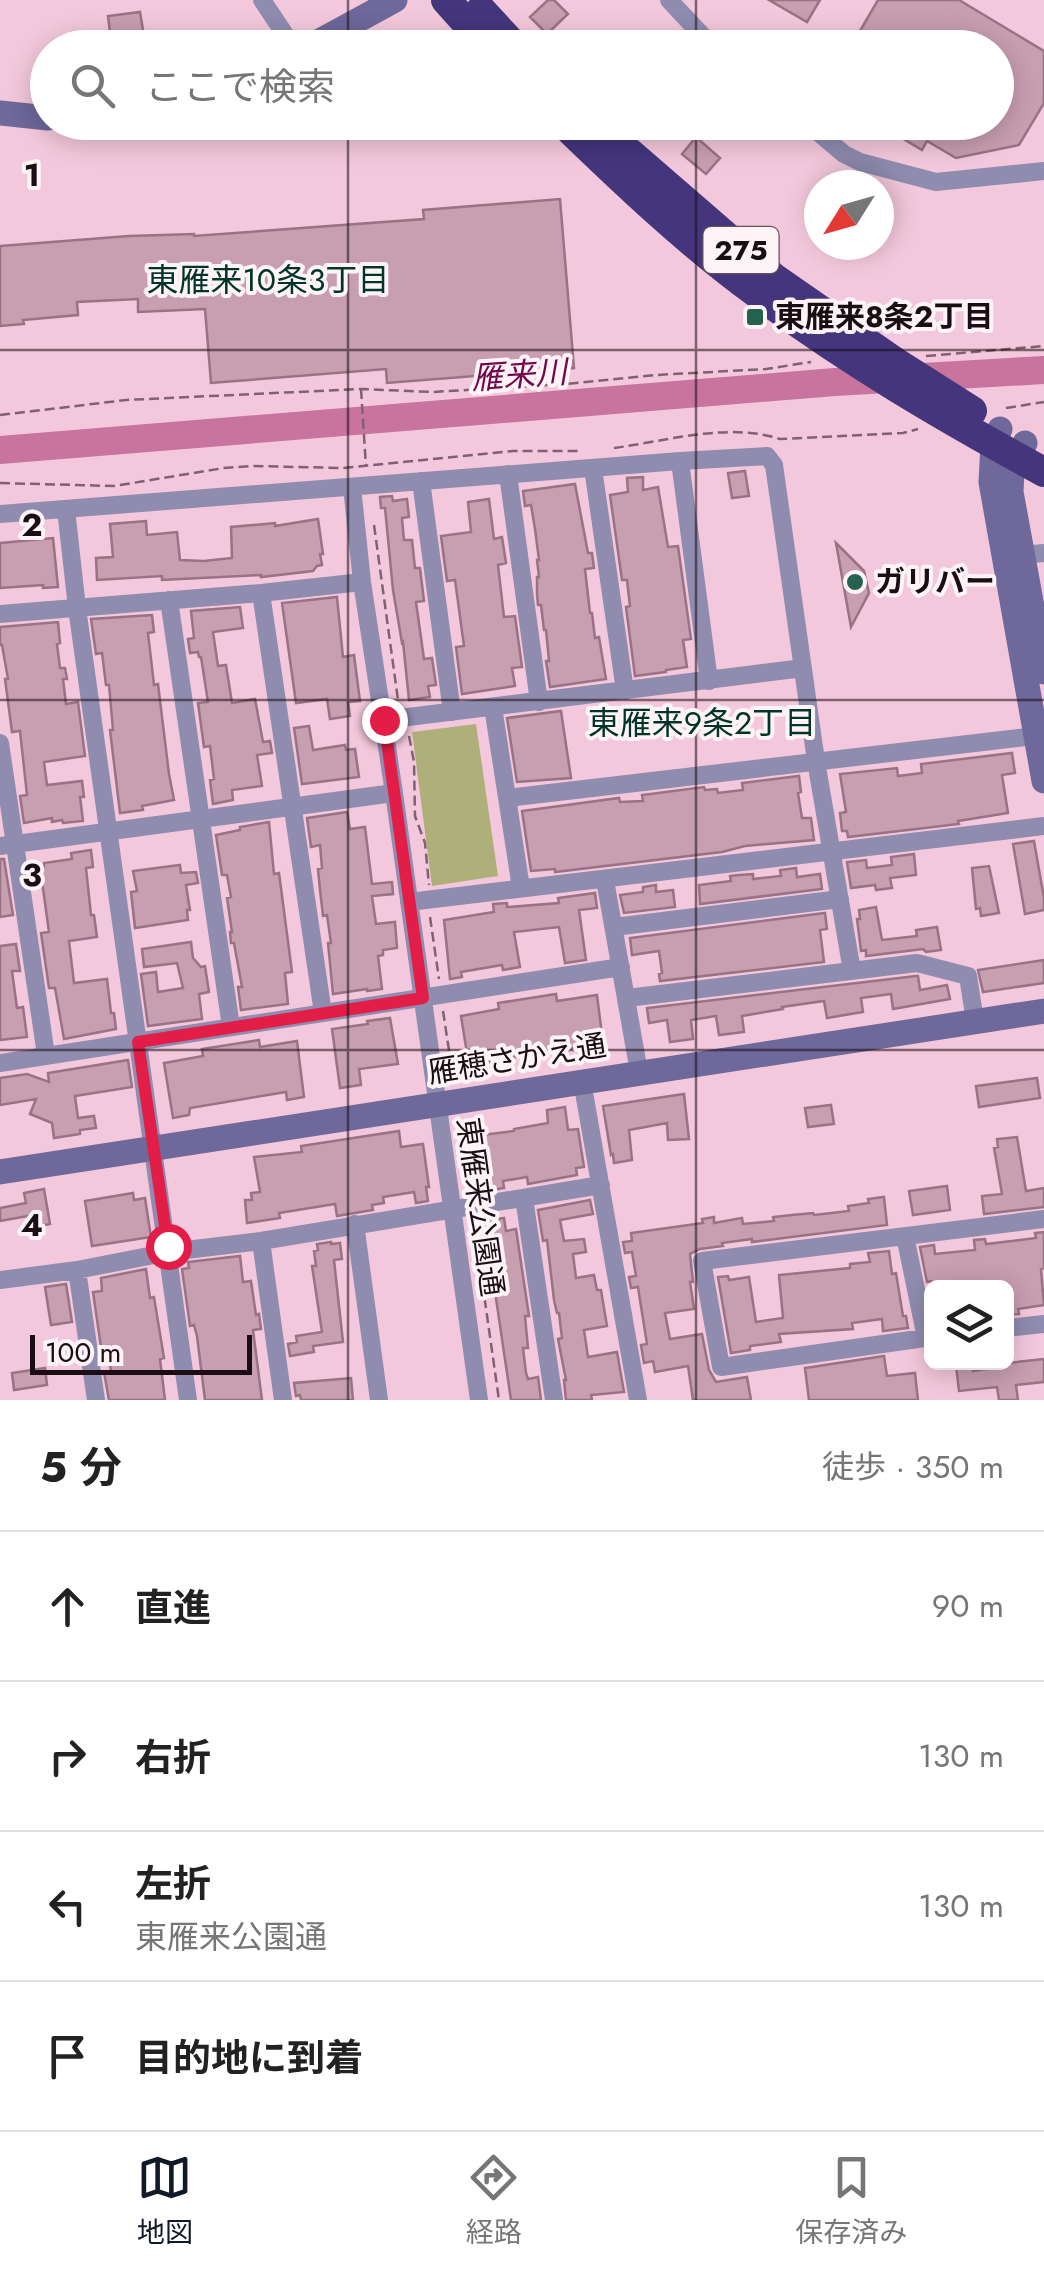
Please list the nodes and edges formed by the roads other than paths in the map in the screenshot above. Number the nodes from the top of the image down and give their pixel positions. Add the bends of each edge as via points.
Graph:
1 (262, 0) edge
2 (394, 0) edge
3 (446, 0) edge
4 (472, 0) edge
5 (670, 0) edge
6 (282, 30) edge
7 (339, 30) edge
8 (473, 30) edge
9 (500, 30) edge
10 (698, 30) edge
11 (0, 113) edge
12 (30, 116) edge
13 (582, 140) edge
14 (615, 140) edge
15 (827, 140) edge
16 (1044, 171) edge
17 (937, 406) junction
18 (1018, 444) edge
19 (592, 459) junction
20 (680, 461) junction
21 (508, 474) junction
22 (421, 481) junction
23 (360, 482) junction
24 (66, 508) junction
25 (0, 514) edge
26 (1033, 554) edge
27 (362, 582) junction
28 (260, 593) junction
29 (169, 600) junction
30 (77, 608) junction
31 (0, 614) edge
32 (1037, 656) edge
33 (803, 668) junction
34 (708, 681) junction
35 (625, 691) junction
36 (539, 702) junction
37 (494, 707) junction
38 (452, 712) junction
39 (392, 716) junction
40 (1035, 736) junction
41 (0, 743) edge
42 (816, 760) junction
43 (1044, 781) edge
44 (394, 792) junction
45 (507, 798) junction
46 (292, 805) junction
47 (201, 818) junction
48 (1044, 826) edge
49 (108, 831) junction
50 (8, 845) edge
51 (832, 850) junction
52 (605, 880) junction
53 (521, 888) junction
54 (418, 898) junction
55 (840, 899) junction
56 (614, 927) junction
57 (621, 967) junction
58 (852, 971) junction
59 (435, 996) junction
60 (627, 998) junction
61 (1044, 1011) edge
62 (323, 1013) junction
63 (975, 1021) junction
64 (231, 1027) junction
65 (138, 1042) junction
66 (46, 1055) junction
67 (0, 1063) edge
68 (639, 1072) junction
69 (582, 1081) junction
70 (438, 1104) junction
71 (152, 1147) junction
72 (0, 1172) edge
73 (600, 1186) junction
74 (524, 1198) junction
75 (453, 1208) junction
76 (1044, 1219) edge
77 (355, 1224) junction
78 (905, 1236) junction
79 (261, 1241) junction
80 (168, 1252) junction
81 (77, 1270) junction
82 (0, 1280) edge
83 (924, 1317) edge
84 (1044, 1324) edge
85 (1014, 1327) edge
86 (924, 1339) edge
87 (96, 1400) edge
88 (188, 1400) edge
89 (283, 1400) edge
90 (380, 1400) edge
91 (480, 1400) edge
92 (554, 1400) edge
93 (638, 1400) edge

1 - 6 street
2 - 7 street
3 - 8 highway
4 - 9 highway
5 - 10 street
11 - 12 street
13 - 17 highway, 275 via 756,293 863,366
14 - 17 highway, 275 via 774,278 907,360
15 - 16 street via 860,162 936,182
17 - 18 highway, 275
18 - 26 street via 1011,492
18 - 32 street via 991,482
19 - 20 street
19 - 21 street
19 - 35 street
20 - 33 street via 771,459
20 - 34 street
21 - 22 street
21 - 36 street
22 - 23 street
22 - 38 street
23 - 24 street
23 - 27 street, 東雁来公園通
24 - 25 street
24 - 30 street
26 - 32 street
27 - 28 street
27 - 39 street, 東雁来公園通
28 - 29 street
28 - 46 street
29 - 30 street
29 - 47 street
30 - 31 street
30 - 49 street
32 - 40 street
33 - 34 street
33 - 42 street
34 - 35 street
35 - 36 street
36 - 37 street
37 - 38 street
37 - 45 street
38 - 39 street
39 - 44 street, 東雁来公園通
40 - 42 street
40 - 43 street
41 - 50 street
42 - 45 street
42 - 51 street
44 - 46 street
44 - 54 street, 東雁来公園通
45 - 53 street
46 - 47 street
46 - 62 street
47 - 49 street
47 - 64 street
48 - 51 street
49 - 50 street
49 - 65 street
50 - 66 street
51 - 52 street
51 - 55 street
52 - 53 street
52 - 56 street
53 - 54 street
54 - 59 street, 東雁来公園通
55 - 56 street
55 - 58 street
56 - 57 street
57 - 59 street
57 - 60 street
58 - 60 street
58 - 63 street via 917,962 968,976
59 - 62 street
59 - 70 street, 東雁来公園通
60 - 68 street
61 - 63 street, 雁穂さかえ通
62 - 64 street
63 - 68 street, 雁穂さかえ通
64 - 65 street
65 - 66 street
65 - 71 street
66 - 67 street
68 - 69 street, 雁穂さかえ通
69 - 70 street, 雁穂さかえ通
69 - 73 street
70 - 71 street, 雁穂さかえ通
70 - 75 street, 東雁来公園通
71 - 72 street, 雁穂さかえ通
71 - 80 street
73 - 74 street
73 - 93 street
74 - 75 street
74 - 92 street
75 - 77 street
75 - 91 street, 東雁来公園通
76 - 78 street
77 - 79 street
77 - 90 street
78 - 83 street
78 - 86 street via 702,1261 721,1367
79 - 80 street
79 - 89 street
80 - 81 street
80 - 88 street
81 - 82 street
81 - 87 street
84 - 85 street

